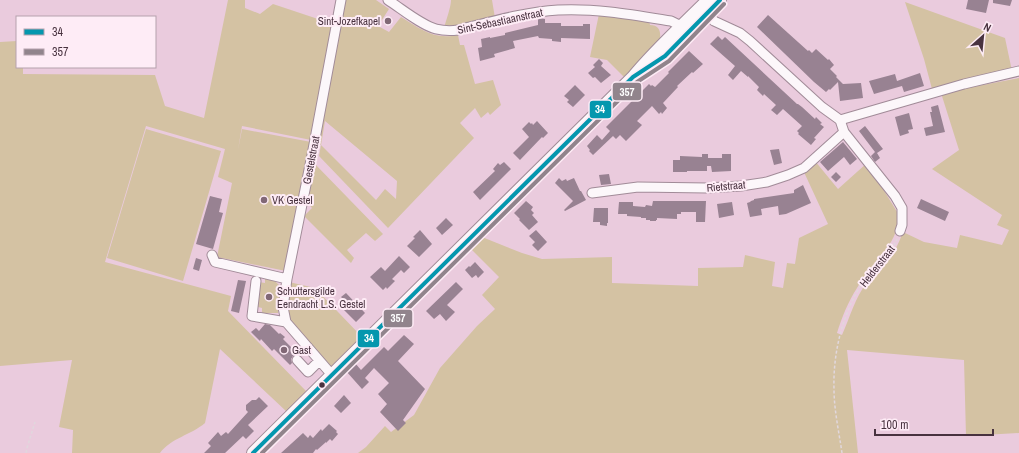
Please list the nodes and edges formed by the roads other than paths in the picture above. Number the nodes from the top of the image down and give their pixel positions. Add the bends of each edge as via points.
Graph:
1 (341, 0) edge
2 (388, 0) edge
3 (720, 0) edge
4 (706, 7) edge
5 (684, 30) junction
6 (1019, 71) edge
7 (840, 120) junction
8 (844, 132) junction
9 (592, 192) dead end
10 (900, 231) road end
11 (212, 255) dead end
12 (287, 279) junction
13 (256, 281) dead end
14 (286, 322) junction
15 (297, 360) dead end
16 (319, 361) junction
17 (332, 375) junction
18 (253, 453) edge

1 - 12 street, Gestelstraat
2 - 5 street, Sint-Sebastiaanstraat via 423,23 447,31 530,13 585,9 671,21
3 - 4 main road
4 - 5 main road
4 - 7 street via 716,22 740,33 822,107
5 - 17 main road via 643,65
6 - 7 street
7 - 8 street
8 - 9 street, Rietstraat via 804,168 767,182 707,188 638,187
8 - 10 street via 902,208
11 - 12 street via 215,262
12 - 14 street, Gestelstraat via 283,307
13 - 14 street via 252,316
14 - 16 street
15 - 16 street via 308,372
16 - 17 street
17 - 18 main road

